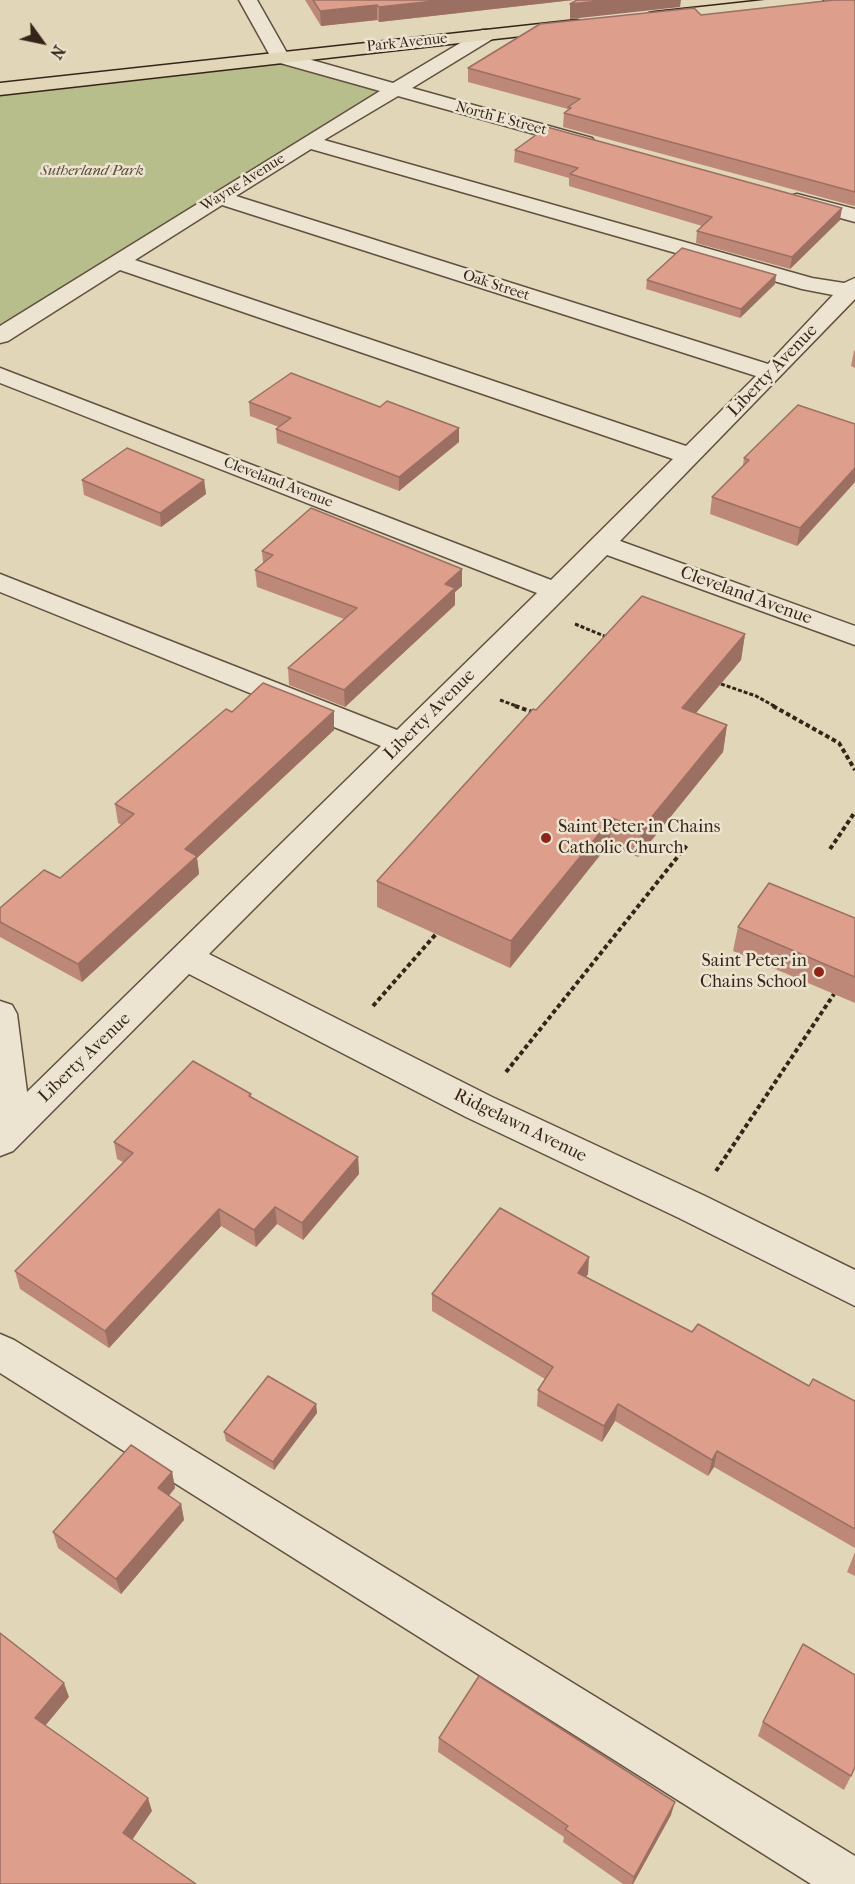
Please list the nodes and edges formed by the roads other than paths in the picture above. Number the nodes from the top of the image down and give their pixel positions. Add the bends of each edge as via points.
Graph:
1 (248, 0) edge
2 (814, 0) edge
3 (643, 18) edge
4 (597, 23) edge
5 (488, 34) junction
6 (280, 57) junction
7 (0, 89) edge
8 (396, 90) junction
9 (308, 142) junction
10 (603, 147) edge
11 (775, 194) edge
12 (220, 198) junction
13 (855, 216) edge
14 (119, 262) junction
15 (853, 289) edge
16 (0, 336) edge
17 (772, 373) junction
18 (0, 375) edge
19 (690, 456) junction
20 (603, 544) junction
21 (0, 582) edge
22 (556, 591) junction
23 (853, 631) edge
24 (402, 743) junction
25 (187, 958) junction
26 (0, 1014) edge
27 (7, 1135) edge
28 (855, 1290) edge
29 (0, 1352) edge
30 (855, 1884) edge

1 - 6 street
2 - 3 main road
4 - 5 main road, Park Avenue
5 - 6 main road, Park Avenue
5 - 8 street, Wayne Avenue
6 - 7 main road, Park Avenue
6 - 8 street, North E Street
8 - 9 street, Wayne Avenue
8 - 10 street, North E Street
9 - 12 street, Wayne Avenue
9 - 15 street via 810,284
11 - 13 street
12 - 14 street, Wayne Avenue
12 - 17 street, Oak Street
14 - 16 street, Wayne Avenue
14 - 19 street
15 - 17 street, Liberty Avenue
17 - 19 street, Liberty Avenue
18 - 22 street, Cleveland Avenue
19 - 20 street, Liberty Avenue
20 - 22 street, Liberty Avenue
20 - 23 street, Cleveland Avenue
21 - 24 street
22 - 24 street, Liberty Avenue
24 - 25 street, Liberty Avenue
25 - 27 street, Liberty Avenue
25 - 28 street, Ridgelawn Avenue via 479,1107 692,1207
26 - 27 street
29 - 30 street

